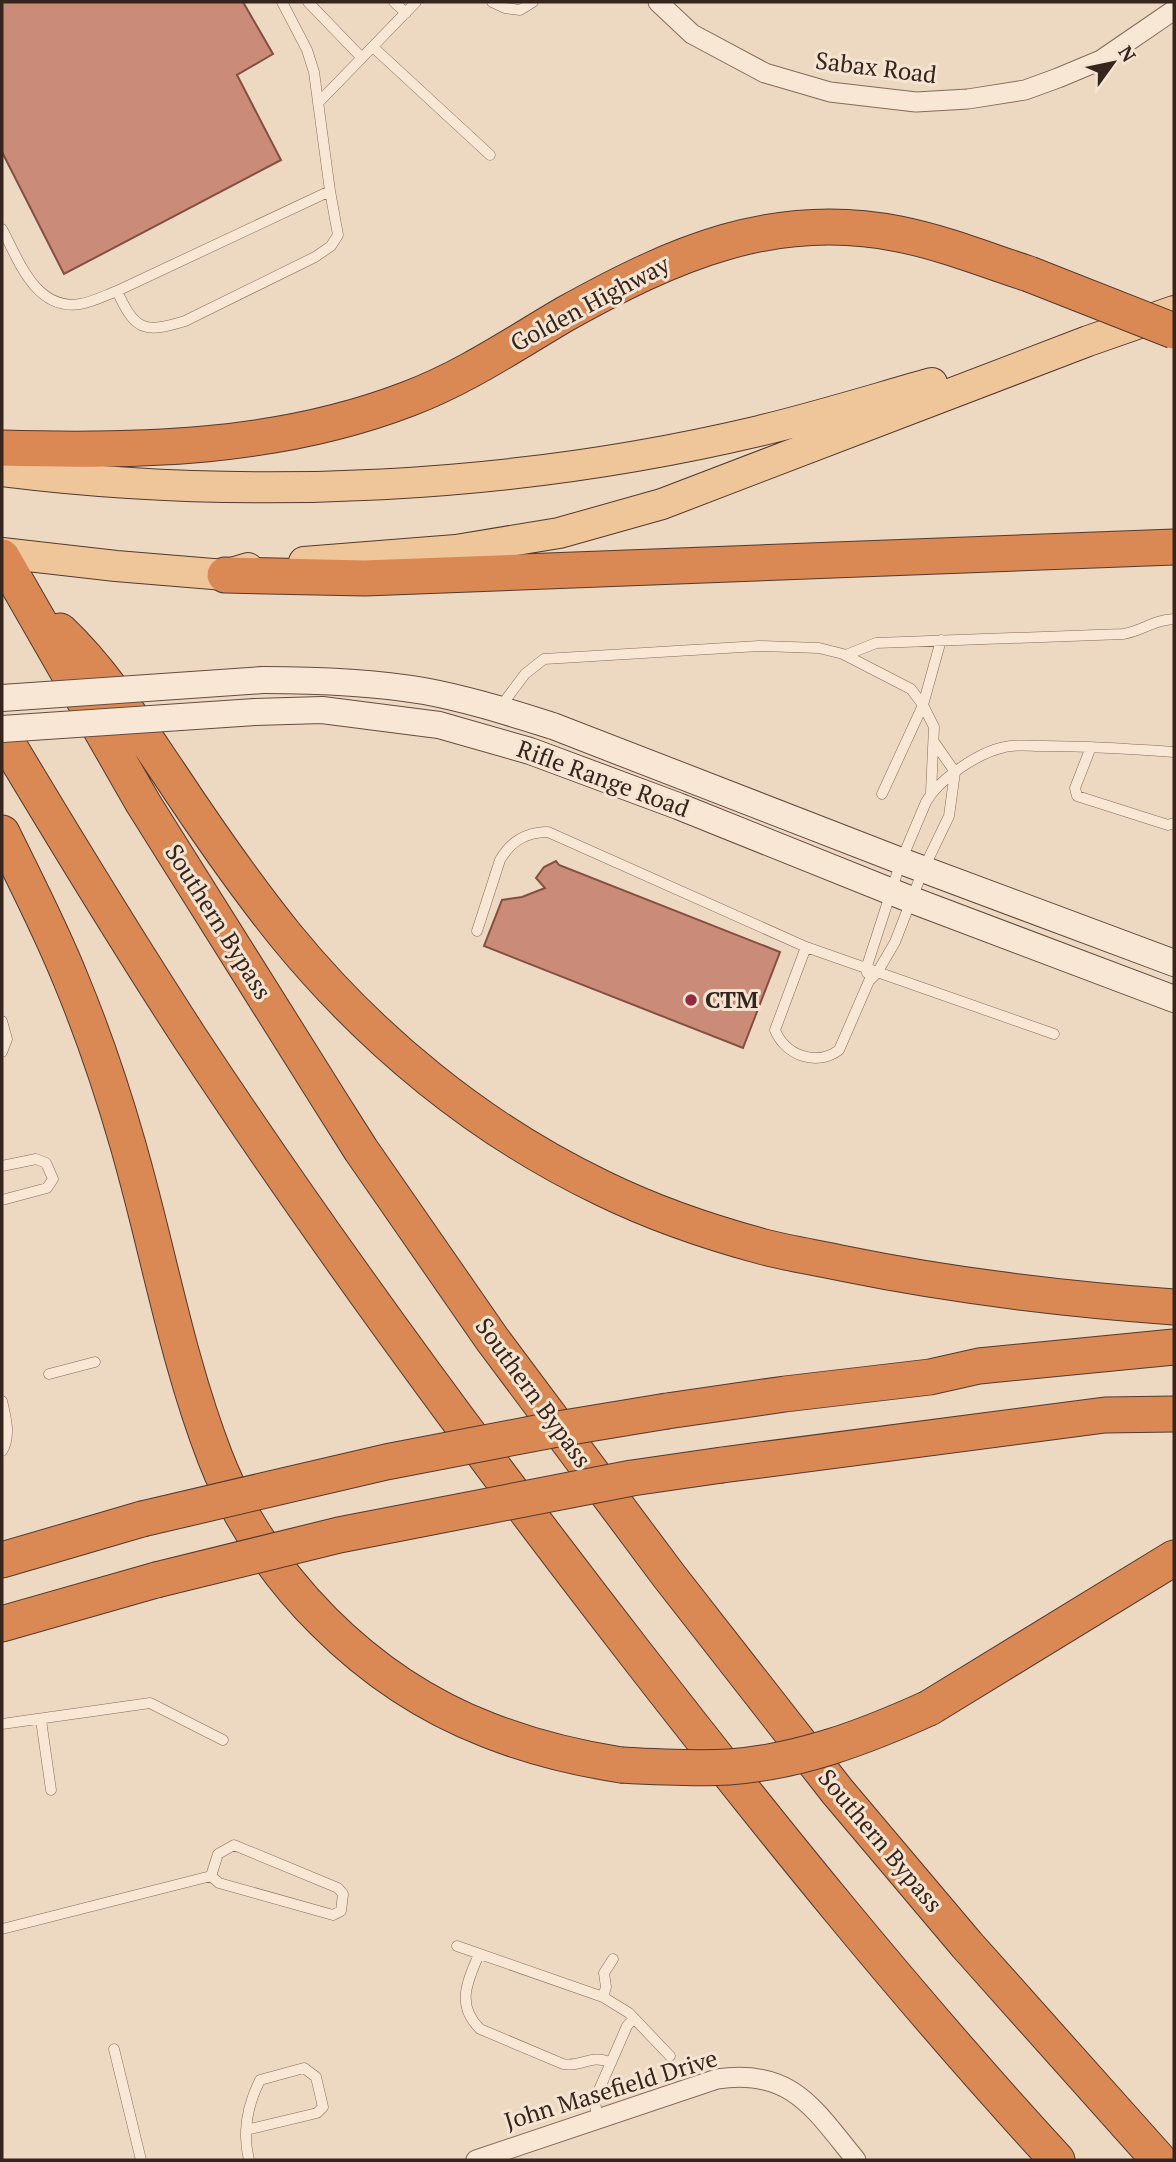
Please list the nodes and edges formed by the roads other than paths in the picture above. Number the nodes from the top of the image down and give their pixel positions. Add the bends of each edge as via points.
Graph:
1 (282, 2) edge
2 (308, 2) edge
3 (394, 2) edge
4 (416, 2) edge
5 (492, 2) edge
6 (533, 2) edge
7 (658, 2) edge
8 (1174, 10) edge
9 (406, 13) junction
10 (373, 47) junction
11 (362, 58) junction
12 (318, 103) junction
13 (490, 156) dead end
14 (330, 191) junction
15 (2, 229) edge
16 (117, 291) junction
17 (1174, 311) edge
18 (1174, 331) edge
19 (1088, 341) junction
20 (2, 448) edge
21 (2, 471) edge
22 (1174, 547) edge
23 (2, 555) edge
24 (225, 575) junction
25 (24, 598) junction
26 (1174, 620) edge
27 (941, 640) junction
28 (846, 655) junction
29 (2, 698) edge
30 (923, 705) junction
31 (499, 709) junction
32 (2, 729) edge
33 (2, 734) edge
34 (934, 742) junction
35 (1091, 747) junction
36 (1174, 752) edge
37 (955, 772) junction
38 (931, 793) junction
39 (882, 794) dead end
40 (1174, 823) edge
41 (2, 834) edge
42 (912, 866) junction
43 (902, 896) junction
44 (477, 931) dead end
45 (806, 947) junction
46 (1174, 963) edge
47 (866, 969) junction
48 (873, 977) junction
49 (1174, 999) edge
50 (2, 1021) edge
51 (1054, 1034) dead end
52 (2, 1052) edge
53 (2, 1166) edge
54 (2, 1200) edge
55 (1174, 1307) edge
56 (1174, 1347) edge
57 (95, 1362) dead end
58 (49, 1374) dead end
59 (2, 1401) edge
60 (1174, 1414) edge
61 (2, 1451) edge
62 (1174, 1558) edge
63 (2, 1560) edge
64 (2, 1623) edge
65 (41, 1720) junction
66 (2, 1724) edge
67 (223, 1740) dead end
68 (51, 1790) dead end
69 (211, 1876) junction
70 (2, 1929) edge
71 (457, 1946) dead end
72 (479, 1954) junction
73 (613, 1959) dead end
74 (603, 1997) junction
75 (634, 2018) junction
76 (114, 2049) dead end
77 (670, 2056) dead end
78 (611, 2063) junction
79 (597, 2119) junction
80 (246, 2130) junction
81 (141, 2160) edge
82 (250, 2160) edge
83 (476, 2160) edge
84 (856, 2160) edge
85 (1057, 2160) edge
86 (1159, 2160) edge

1 - 12 lane via 307,50
2 - 11 lane
3 - 9 lane
4 - 9 lane
5 - 6 lane via 520,10
7 - 8 street, Sabax Road via 692,34 765,74 830,92 916,102 1014,92 1058,78 1101,60
9 - 10 lane
10 - 11 lane
10 - 13 lane
11 - 12 lane
12 - 14 lane
14 - 16 lane
14 - 16 lane via 338,235 331,246 185,321 144,327 129,317
15 - 16 lane via 28,278 51,301 81,304
17 - 19 main road
18 - 20 highway, Golden Highway, bridge via 1029,274 899,234 841,228 750,234 644,271 463,374 409,399 347,419 242,441 142,449
19 - 21 main road via 759,431 655,452 488,476 244,486
19 - 24 main road via 662,504 559,533 456,550 280,562
22 - 24 highway via 379,578
23 - 24 main road
23 - 25 highway, Southern Bypass
25 - 55 highway via 101,675 244,881 322,978 416,1069 528,1147 602,1188 658,1212 764,1247 895,1274 1041,1296
25 - 86 highway, Southern Bypass via 143,803 336,1111 500,1350 837,1791
26 - 27 lane via 1123,634
27 - 28 lane via 876,643
27 - 30 lane
28 - 30 lane via 911,689
28 - 31 lane via 819,648 759,646 544,659 525,674
29 - 31 main road, Rifle Range Road, bridge via 263,680 333,681 425,691
30 - 34 lane via 934,727
30 - 39 lane
31 - 42 main road, Rifle Range Road via 554,726
32 - 43 main road, Rifle Range Road, bridge via 322,710 439,725 530,751
33 - 85 highway via 191,1039 530,1517 758,1811
34 - 37 lane
34 - 38 lane
35 - 36 lane
35 - 37 lane via 1008,746
35 - 40 lane via 1075,788 1077,796 1168,825
37 - 38 lane
37 - 42 lane via 949,816
38 - 42 lane
41 - 62 highway, bridge via 47,924 90,1029 128,1144 196,1405 216,1460 251,1531 317,1615 352,1647 432,1704 487,1730 562,1754 621,1765 690,1768 790,1758 876,1732 929,1709
42 - 43 lane
42 - 43 lane
42 - 46 main road, Rifle Range Road
43 - 47 lane
43 - 48 lane via 895,942
43 - 49 main road, Rifle Range Road
44 - 45 lane via 505,851 526,835 548,832
45 - 47 lane
45 - 48 lane via 775,1024 778,1038 799,1055 814,1058 839,1050
47 - 48 lane
48 - 51 lane
50 - 52 lane via 6,1039
53 - 54 lane via 36,1159 46,1163 53,1179 47,1188
56 - 63 highway, bridge via 979,1366 930,1377 552,1430 386,1462 142,1519
57 - 58 lane
59 - 61 lane via 6,1419
60 - 64 highway, bridge via 1105,1415 632,1478 367,1529
65 - 66 lane
65 - 67 lane via 150,1703
65 - 68 lane
69 - 69 lane via 333,1915 341,1911 343,1894 338,1888 234,1845 218,1854
69 - 70 lane
71 - 72 lane
72 - 74 lane
72 - 78 lane via 464,1991 470,2017 480,2029 569,2066 593,2058
73 - 74 lane via 604,1973
74 - 75 lane
75 - 77 lane
75 - 78 lane
76 - 81 lane
78 - 79 lane via 595,2099
79 - 83 street, John Masefield Drive
79 - 84 street, John Masefield Drive via 717,2080 749,2076 781,2085 808,2102
80 - 80 lane via 247,2110 260,2080 304,2068 316,2077 323,2107 317,2113
80 - 82 lane

